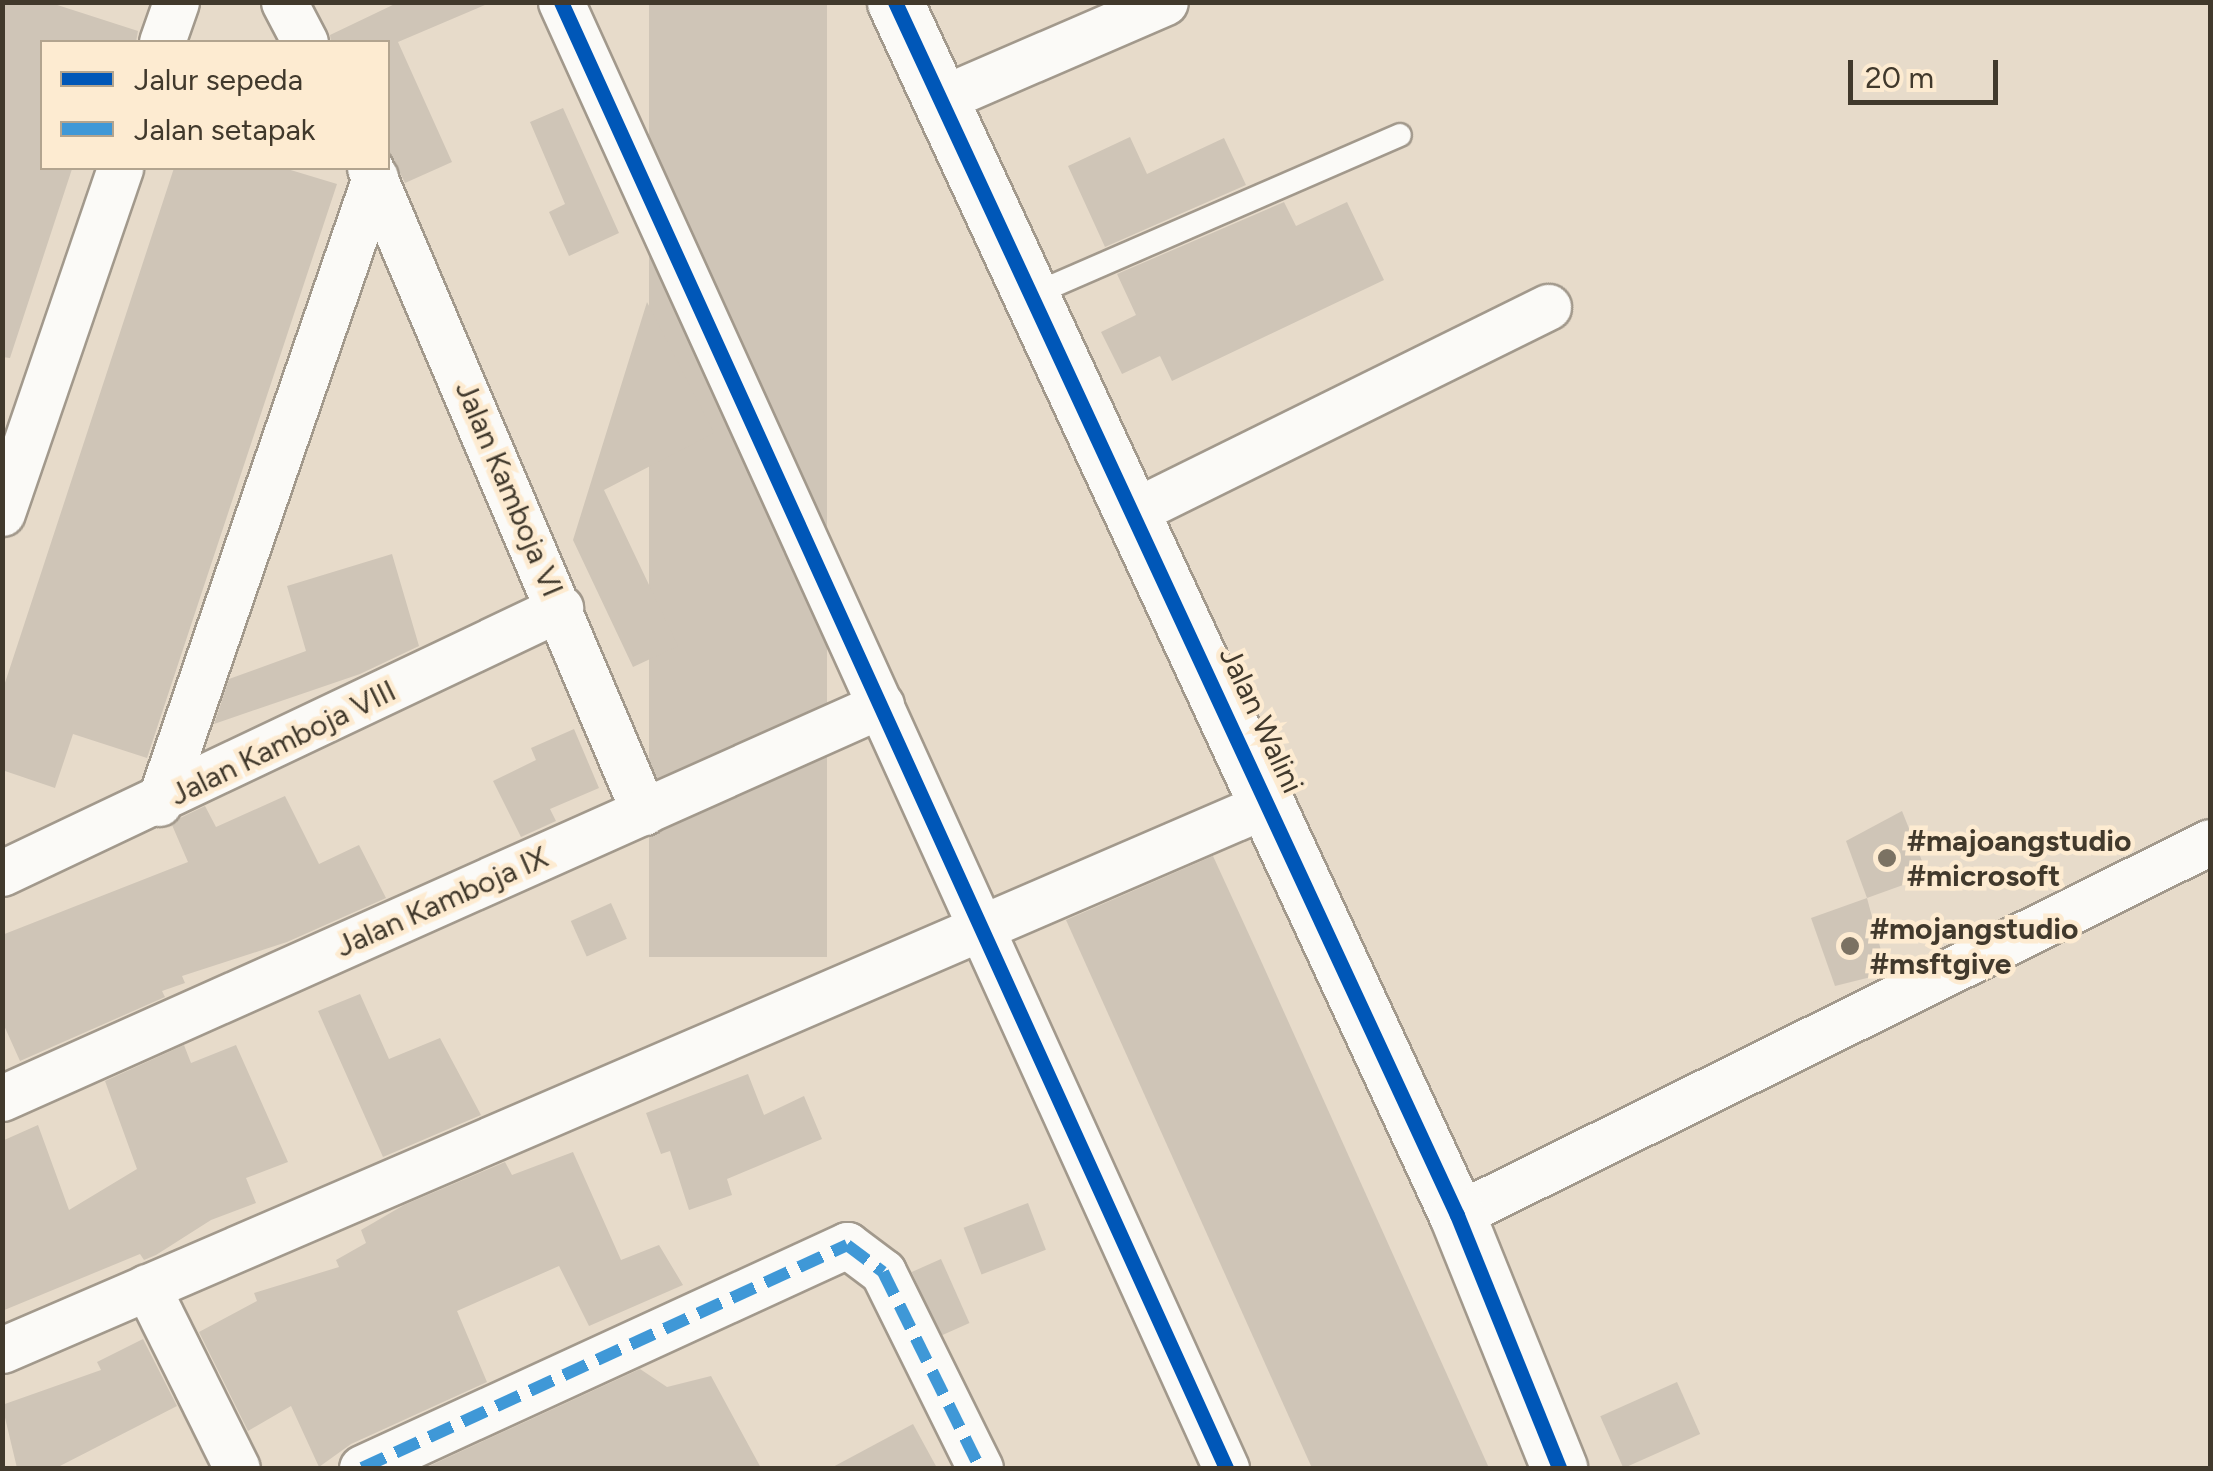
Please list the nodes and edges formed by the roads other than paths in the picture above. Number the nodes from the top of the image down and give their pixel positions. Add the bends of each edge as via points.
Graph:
1 (176, 2) edge
2 (284, 2) edge
3 (561, 2) edge
4 (896, 2) edge
5 (1165, 2) edge
6 (163, 40) edge
7 (304, 40) edge
8 (939, 100) junction
9 (1400, 135) dead end
10 (119, 170) edge
11 (372, 172) edge
12 (1032, 295) junction
13 (1548, 307) dead end
14 (1133, 512) junction
15 (2, 513) edge
16 (560, 608) junction
17 (881, 705) junction
18 (1270, 803) junction
19 (159, 804) junction
20 (644, 812) junction
21 (2210, 842) edge
22 (2, 873) edge
23 (976, 927) junction
24 (2, 1098) edge
25 (1457, 1215) junction
26 (147, 1287) junction
27 (2, 1350) edge
28 (236, 1468) edge
29 (362, 1468) edge
30 (980, 1468) edge
31 (1226, 1468) edge
32 (1559, 1468) edge

1 - 6 street
2 - 7 street
3 - 17 street
4 - 8 street, Jalan Walini
5 - 8 street
8 - 12 street, Jalan Walini
9 - 12 lane
10 - 15 street
11 - 16 street, Jalan Kamboja VI
11 - 19 street
12 - 14 street, Jalan Walini
13 - 14 street
14 - 18 street, Jalan Walini
16 - 19 street, Jalan Kamboja VIII
16 - 20 street, Jalan Kamboja VI
17 - 20 street, Jalan Kamboja IX
17 - 23 street
18 - 23 street
18 - 25 street, Jalan Walini
19 - 22 street, Jalan Kamboja VIII
20 - 24 street, Jalan Kamboja IX
21 - 25 street
23 - 26 street
23 - 31 street
25 - 32 street, Jalan Walini
26 - 27 street
26 - 28 street
29 - 30 street via 847,1245 883,1272

